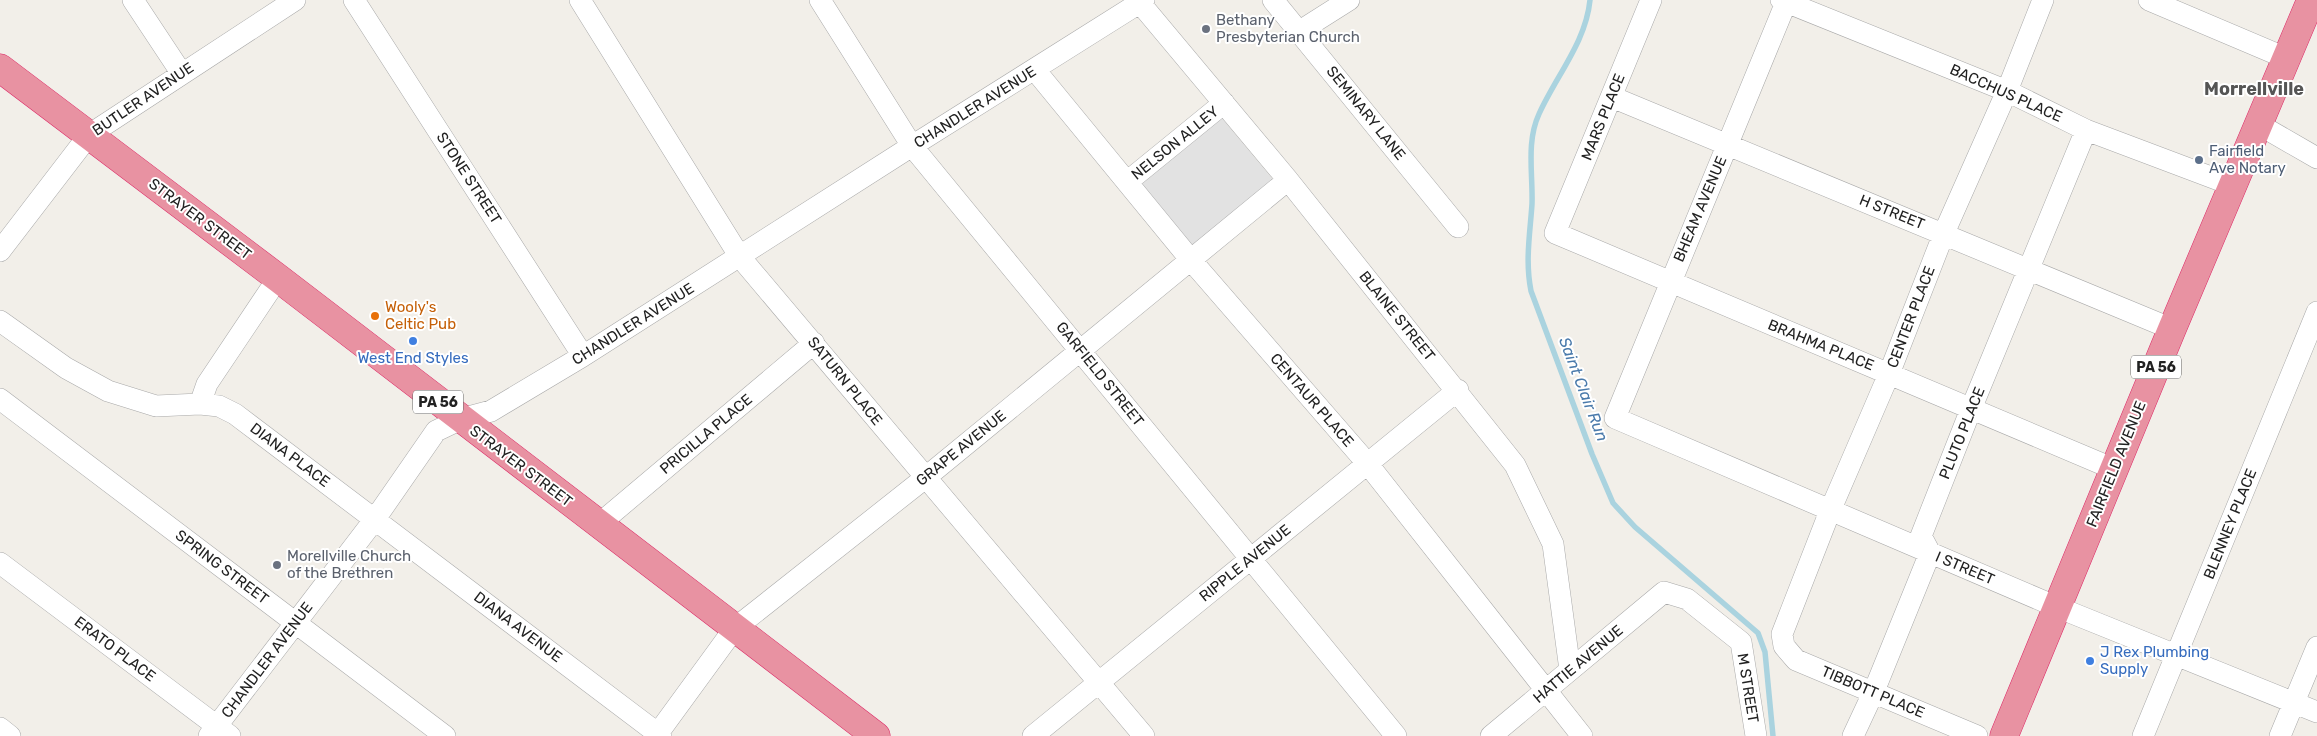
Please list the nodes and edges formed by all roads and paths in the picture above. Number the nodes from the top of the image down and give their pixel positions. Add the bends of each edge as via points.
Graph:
1 (133, 0) edge
2 (295, 0) edge
3 (354, 0) edge
4 (580, 0) edge
5 (820, 0) edge
6 (1273, 0) edge
7 (1349, 0) edge
8 (1650, 0) edge
9 (2043, 0) edge
10 (2149, 0) edge
11 (2311, 0) edge
12 (1784, 1) edge
13 (1134, 3) edge
14 (1300, 31) junction
15 (2286, 58) junction
16 (0, 68) edge
17 (1035, 70) junction
18 (182, 74) junction
19 (2007, 92) junction
20 (1612, 97) junction
21 (1224, 103) junction
22 (2258, 124) junction
23 (2086, 130) junction
24 (89, 135) junction
25 (1728, 144) junction
26 (912, 146) junction
27 (2317, 158) edge
28 (1288, 180) junction
29 (1126, 182) junction
30 (2232, 185) junction
31 (1458, 227) dead end
32 (1555, 234) joint
33 (1944, 234) junction
34 (0, 251) edge
35 (740, 257) junction
36 (1190, 259) junction
37 (2028, 269) junction
38 (278, 278) junction
39 (1669, 283) junction
40 (2317, 312) edge
41 (0, 321) edge
42 (2172, 329) junction
43 (814, 343) junction
44 (1080, 350) junction
45 (583, 356) junction
46 (1889, 374) junction
47 (1458, 390) junction
48 (0, 399) edge
49 (200, 404) junction
50 (1970, 409) junction
51 (1615, 418) joint
52 (461, 420) junction
53 (1367, 463) junction
54 (2114, 468) junction
55 (924, 478) junction
56 (1830, 511) junction
57 (375, 519) junction
58 (598, 525) junction
59 (1930, 553) junction
60 (1250, 560) junction
61 (0, 563) edge
62 (1664, 592) joint
63 (2057, 606) junction
64 (295, 622) junction
65 (734, 629) junction
66 (1782, 634) joint
67 (2317, 647) edge
68 (2176, 654) junction
69 (1570, 670) junction
70 (1099, 682) junction
71 (1874, 691) junction
72 (1546, 692) junction
73 (2294, 703) junction
74 (2317, 712) edge
75 (0, 728) edge
76 (219, 733) edge
77 (658, 735) edge
78 (10, 736) edge
79 (445, 736) edge
80 (876, 736) edge
81 (1033, 736) edge
82 (1144, 736) edge
83 (1396, 736) edge
84 (1491, 736) edge
85 (1582, 736) edge
86 (1756, 736) edge
87 (1853, 736) edge
88 (1977, 736) edge
89 (2004, 736) edge
90 (2143, 736) edge
91 (2280, 736) edge

1 - 18 street
2 - 18 street, BUTLER AVENUE
3 - 45 street, STONE STREET
4 - 35 street, SATURN PLACE
5 - 26 street, GARFIELD STREET
6 - 14 street, SEMINARY LANE
7 - 14 street
8 - 20 street, MARS PLACE
9 - 19 street, CENTER PLACE
10 - 15 street
11 - 15 highway, FAIRFIELD AVENUE / PA 56
12 - 19 street, BACCHUS PLACE
12 - 25 street, BHEAM AVENUE
13 - 17 street, CHANDLER AVENUE
13 - 21 street, BLAINE STREET
14 - 31 street, SEMINARY LANE
15 - 22 highway, FAIRFIELD AVENUE / PA 56
16 - 24 highway, STRAYER STREET / PA 56
17 - 26 street, CHANDLER AVENUE
17 - 29 street, CENTAUR PLACE
18 - 24 street, BUTLER AVENUE
19 - 23 street, BACCHUS PLACE
19 - 33 street, CENTER PLACE
20 - 25 street, H STREET
20 - 32 street, MARS PLACE
21 - 28 street, BLAINE STREET
21 - 29 street, NELSON ALLEY
22 - 27 street
22 - 30 highway, FAIRFIELD AVENUE / PA 56
23 - 30 street, BACCHUS PLACE
23 - 37 street, PLUTO PLACE
24 - 34 street, BUTLER AVENUE
24 - 38 highway, STRAYER STREET / PA 56
25 - 33 street, H STREET
25 - 39 street, BHEAM AVENUE
26 - 35 street, CHANDLER AVENUE
26 - 44 street, GARFIELD STREET
28 - 36 street, GRAPE AVENUE
28 - 47 street, BLAINE STREET
29 - 36 street, CENTAUR PLACE
30 - 42 highway, FAIRFIELD AVENUE / PA 56
32 - 39 street, BRAHMA PLACE
33 - 37 street, H STREET
33 - 46 street, CENTER PLACE
35 - 43 street, SATURN PLACE
35 - 45 street, CHANDLER AVENUE
36 - 44 street, GRAPE AVENUE
36 - 53 street, CENTAUR PLACE
37 - 42 street, H STREET
37 - 50 street, PLUTO PLACE
38 - 49 street via 207,384
38 - 52 highway, STRAYER STREET / PA 56
39 - 46 street, BRAHMA PLACE
39 - 51 street, BHEAM AVENUE
40 - 68 street, BLENNEY PLACE
41 - 49 street via 66,368 108,391 156,406
42 - 54 highway, FAIRFIELD AVENUE / PA 56
43 - 55 street, SATURN PLACE
43 - 58 street, PRICILLA PLACE
44 - 55 street, GRAPE AVENUE
44 - 60 street, GARFIELD STREET
45 - 52 street, CHANDLER AVENUE via 491,411
46 - 50 street, BRAHMA PLACE
46 - 56 street, CENTER PLACE
47 - 53 street, RIPPLE AVENUE
47 - 69 street, BLAINE STREET via 1515,465 1553,544
48 - 64 street, SPRING STREET
49 - 57 street, DIANA PLACE via 220,406 235,414
50 - 54 street, BRAHMA PLACE
50 - 59 street, PLUTO PLACE via 1921,536
51 - 56 street, I STREET
52 - 57 street, CHANDLER AVENUE via 436,431
52 - 58 highway, STRAYER STREET / PA 56
53 - 60 street, RIPPLE AVENUE
53 - 72 street, CENTAUR PLACE
54 - 63 highway, FAIRFIELD AVENUE / PA 56
55 - 65 street, GRAPE AVENUE
55 - 70 street, SATURN PLACE
56 - 59 street, I STREET
56 - 66 street, CENTER PLACE
57 - 64 street, CHANDLER AVENUE
57 - 77 street, DIANA AVENUE
58 - 65 highway, STRAYER STREET / PA 56
59 - 63 street, I STREET
59 - 71 street
60 - 70 street, RIPPLE AVENUE
60 - 83 street, GARFIELD STREET
61 - 76 street, ERATO PLACE
62 - 69 street, HATTIE AVENUE
62 - 86 street, M STREET via 1687,599 1740,642
63 - 68 street, I STREET
63 - 89 highway, FAIRFIELD AVENUE / PA 56
64 - 76 street, CHANDLER AVENUE
64 - 79 street, SPRING STREET
65 - 77 street, GRAPE AVENUE
65 - 80 highway, STRAYER STREET / PA 56
66 - 71 street, TIBBOTT PLACE via 1784,646 1796,660
67 - 73 street
68 - 73 street, I STREET
68 - 90 street, BLENNEY PLACE
69 - 72 street, HATTIE AVENUE
70 - 81 street, RIPPLE AVENUE
70 - 82 street, SATURN PLACE
71 - 87 street
71 - 88 street, TIBBOTT PLACE
72 - 84 street, HATTIE AVENUE
72 - 85 street, CENTAUR PLACE
73 - 74 street, I STREET
73 - 91 street
75 - 78 street

